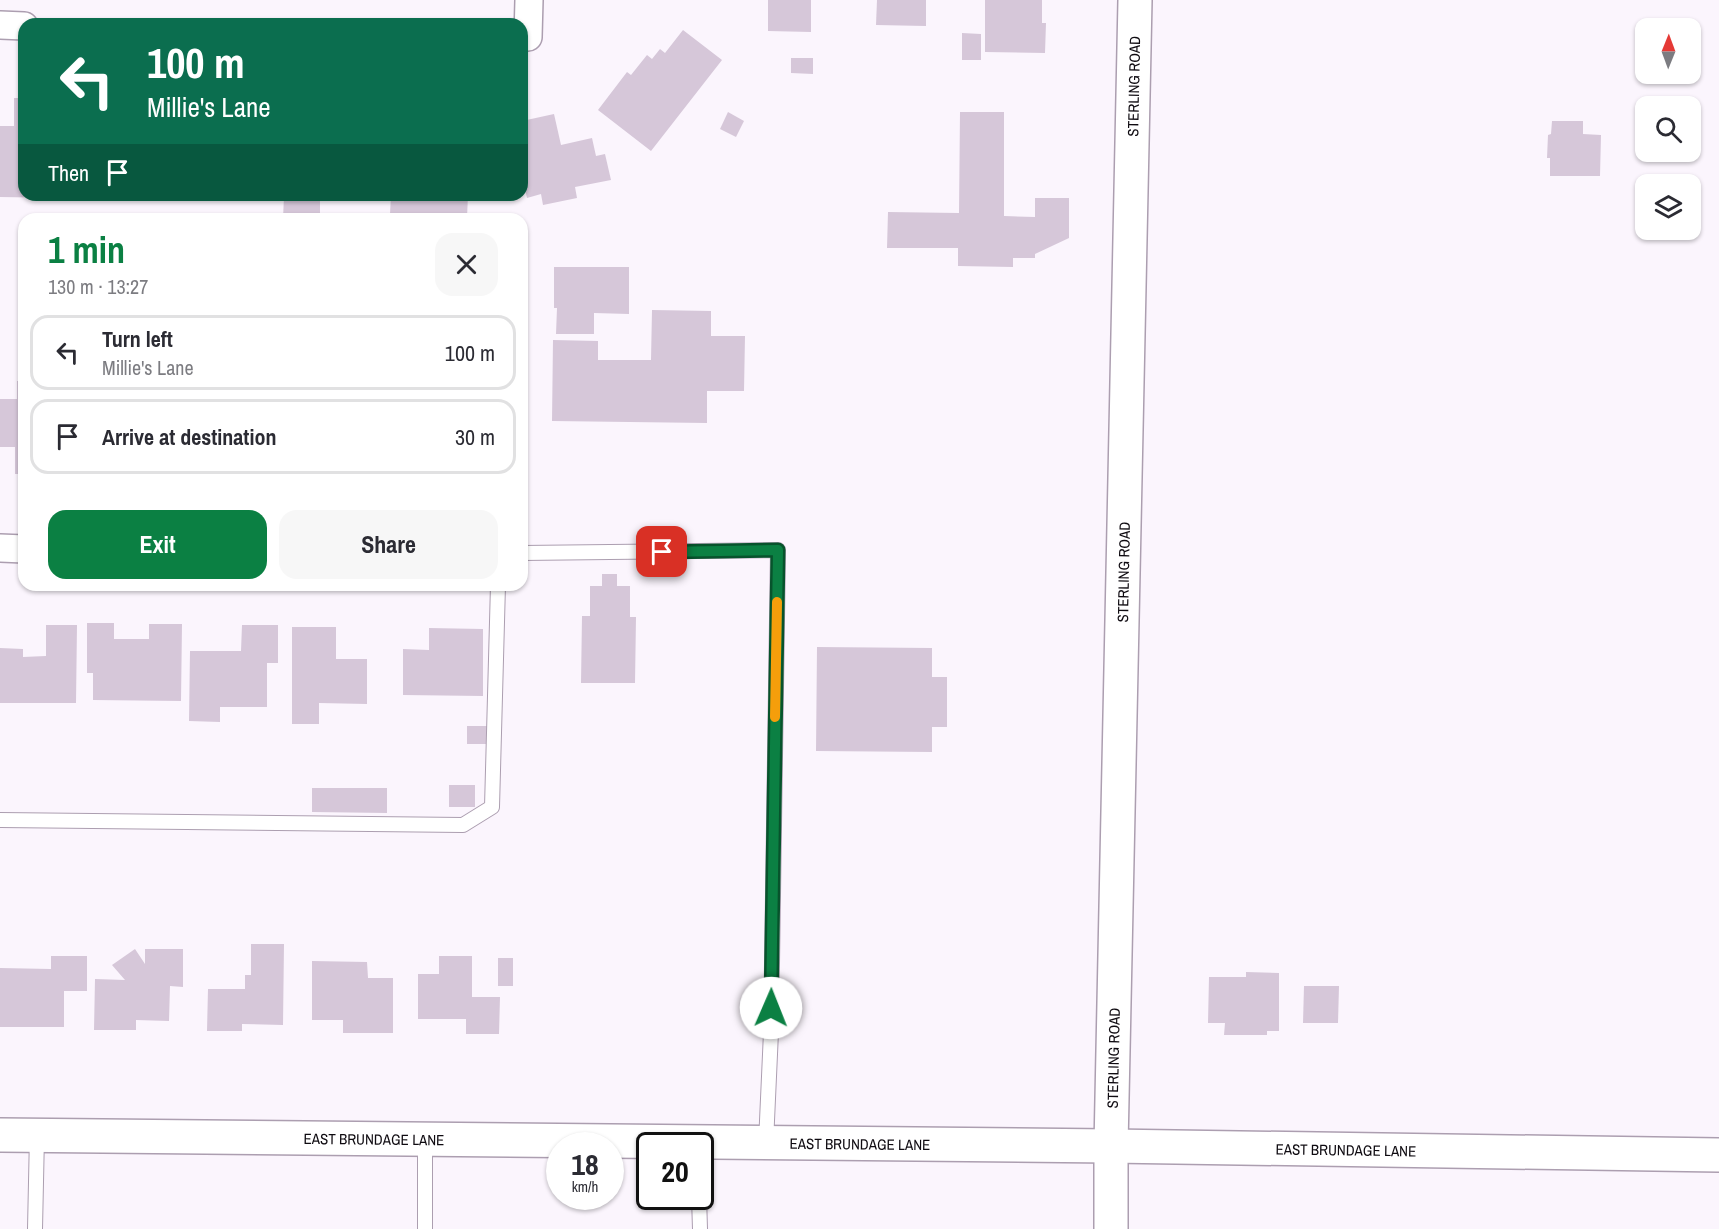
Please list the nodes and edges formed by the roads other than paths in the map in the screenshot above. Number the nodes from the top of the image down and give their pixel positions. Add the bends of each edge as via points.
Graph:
1 (529, 0) edge
2 (1135, 0) edge
3 (527, 18) edge
4 (0, 25) edge
5 (18, 26) edge
6 (0, 548) edge
7 (18, 549) edge
8 (528, 553) edge
9 (498, 591) edge
10 (0, 820) edge
11 (0, 1135) edge
12 (37, 1135) junction
13 (425, 1139) junction
14 (636, 1143) edge
15 (766, 1143) junction
16 (714, 1144) edge
17 (1111, 1146) junction
18 (1719, 1155) edge
19 (699, 1210) edge
20 (35, 1229) edge
21 (425, 1229) edge
22 (699, 1229) edge
23 (1111, 1229) edge

1 - 3 street
2 - 17 main road, STERLING ROAD
4 - 5 street
6 - 7 street
8 - 15 lane via 778,550
9 - 10 lane via 492,807 463,825
11 - 12 main road, EAST BRUNDAGE LANE
12 - 13 main road, EAST BRUNDAGE LANE
12 - 20 lane
13 - 14 main road, EAST BRUNDAGE LANE
13 - 21 lane
15 - 16 main road, EAST BRUNDAGE LANE
15 - 17 main road, EAST BRUNDAGE LANE
17 - 18 main road, EAST BRUNDAGE LANE
17 - 23 main road, STERLING ROAD
19 - 22 lane

